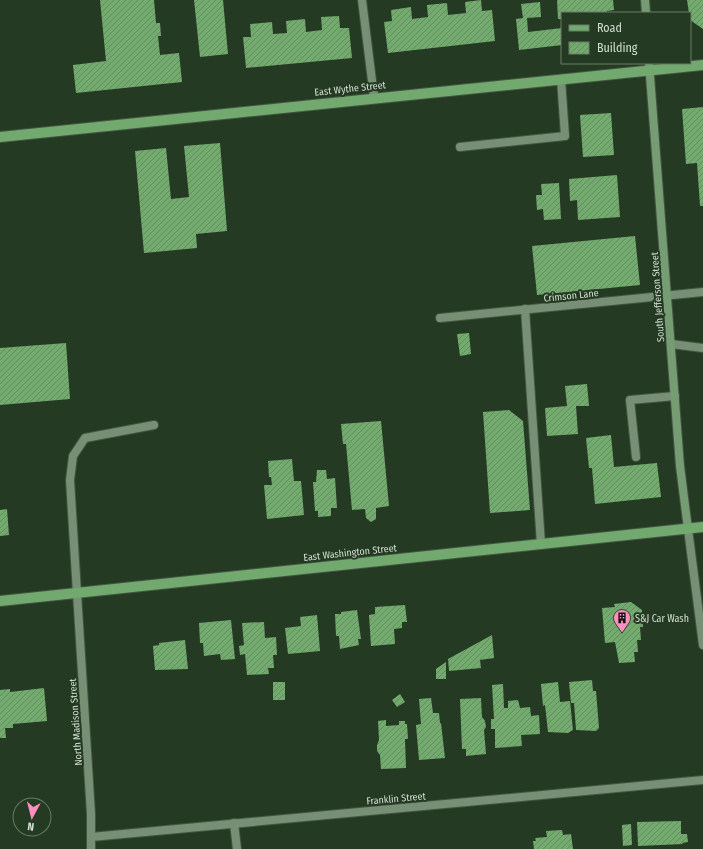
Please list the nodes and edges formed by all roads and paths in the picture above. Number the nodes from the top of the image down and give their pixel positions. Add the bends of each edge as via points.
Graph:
1 (362, 0) edge
2 (645, 0) edge
3 (646, 12) edge
4 (703, 65) edge
5 (649, 67) edge
6 (561, 79) junction
7 (374, 97) junction
8 (0, 136) edge
9 (460, 147) dead end
10 (703, 292) edge
11 (668, 296) junction
12 (526, 309) junction
13 (440, 318) dead end
14 (671, 344) junction
15 (703, 348) edge
16 (675, 396) junction
17 (154, 424) dead end
18 (636, 456) dead end
19 (703, 527) edge
20 (688, 529) junction
21 (541, 544) junction
22 (76, 593) junction
23 (0, 602) edge
24 (703, 645) edge
25 (703, 780) edge
26 (234, 823) junction
27 (91, 837) junction
28 (91, 849) edge
29 (237, 849) edge

1 - 7 street
2 - 3 street
4 - 5 main road, East Wythe Street
5 - 6 main road, East Wythe Street
5 - 11 street, South Jefferson Street
6 - 7 main road, East Wythe Street
6 - 9 street via 565,136
7 - 8 main road, East Wythe Street
10 - 11 street, Crimson Lane
11 - 12 street, Crimson Lane
11 - 14 street, South Jefferson Street
12 - 13 street, Crimson Lane
12 - 21 street
14 - 15 street
14 - 16 street, South Jefferson Street
16 - 18 street via 630,400
16 - 20 street, South Jefferson Street
17 - 22 street, North Madison Street via 85,438 73,456 70,480
19 - 20 main road, East Washington Street
20 - 21 main road, East Washington Street
20 - 24 street
21 - 22 main road, East Washington Street
22 - 23 main road, East Washington Street
22 - 27 street, North Madison Street
25 - 26 street, Franklin Street
26 - 27 street, Franklin Street
26 - 29 street
27 - 28 street, North Madison Street

